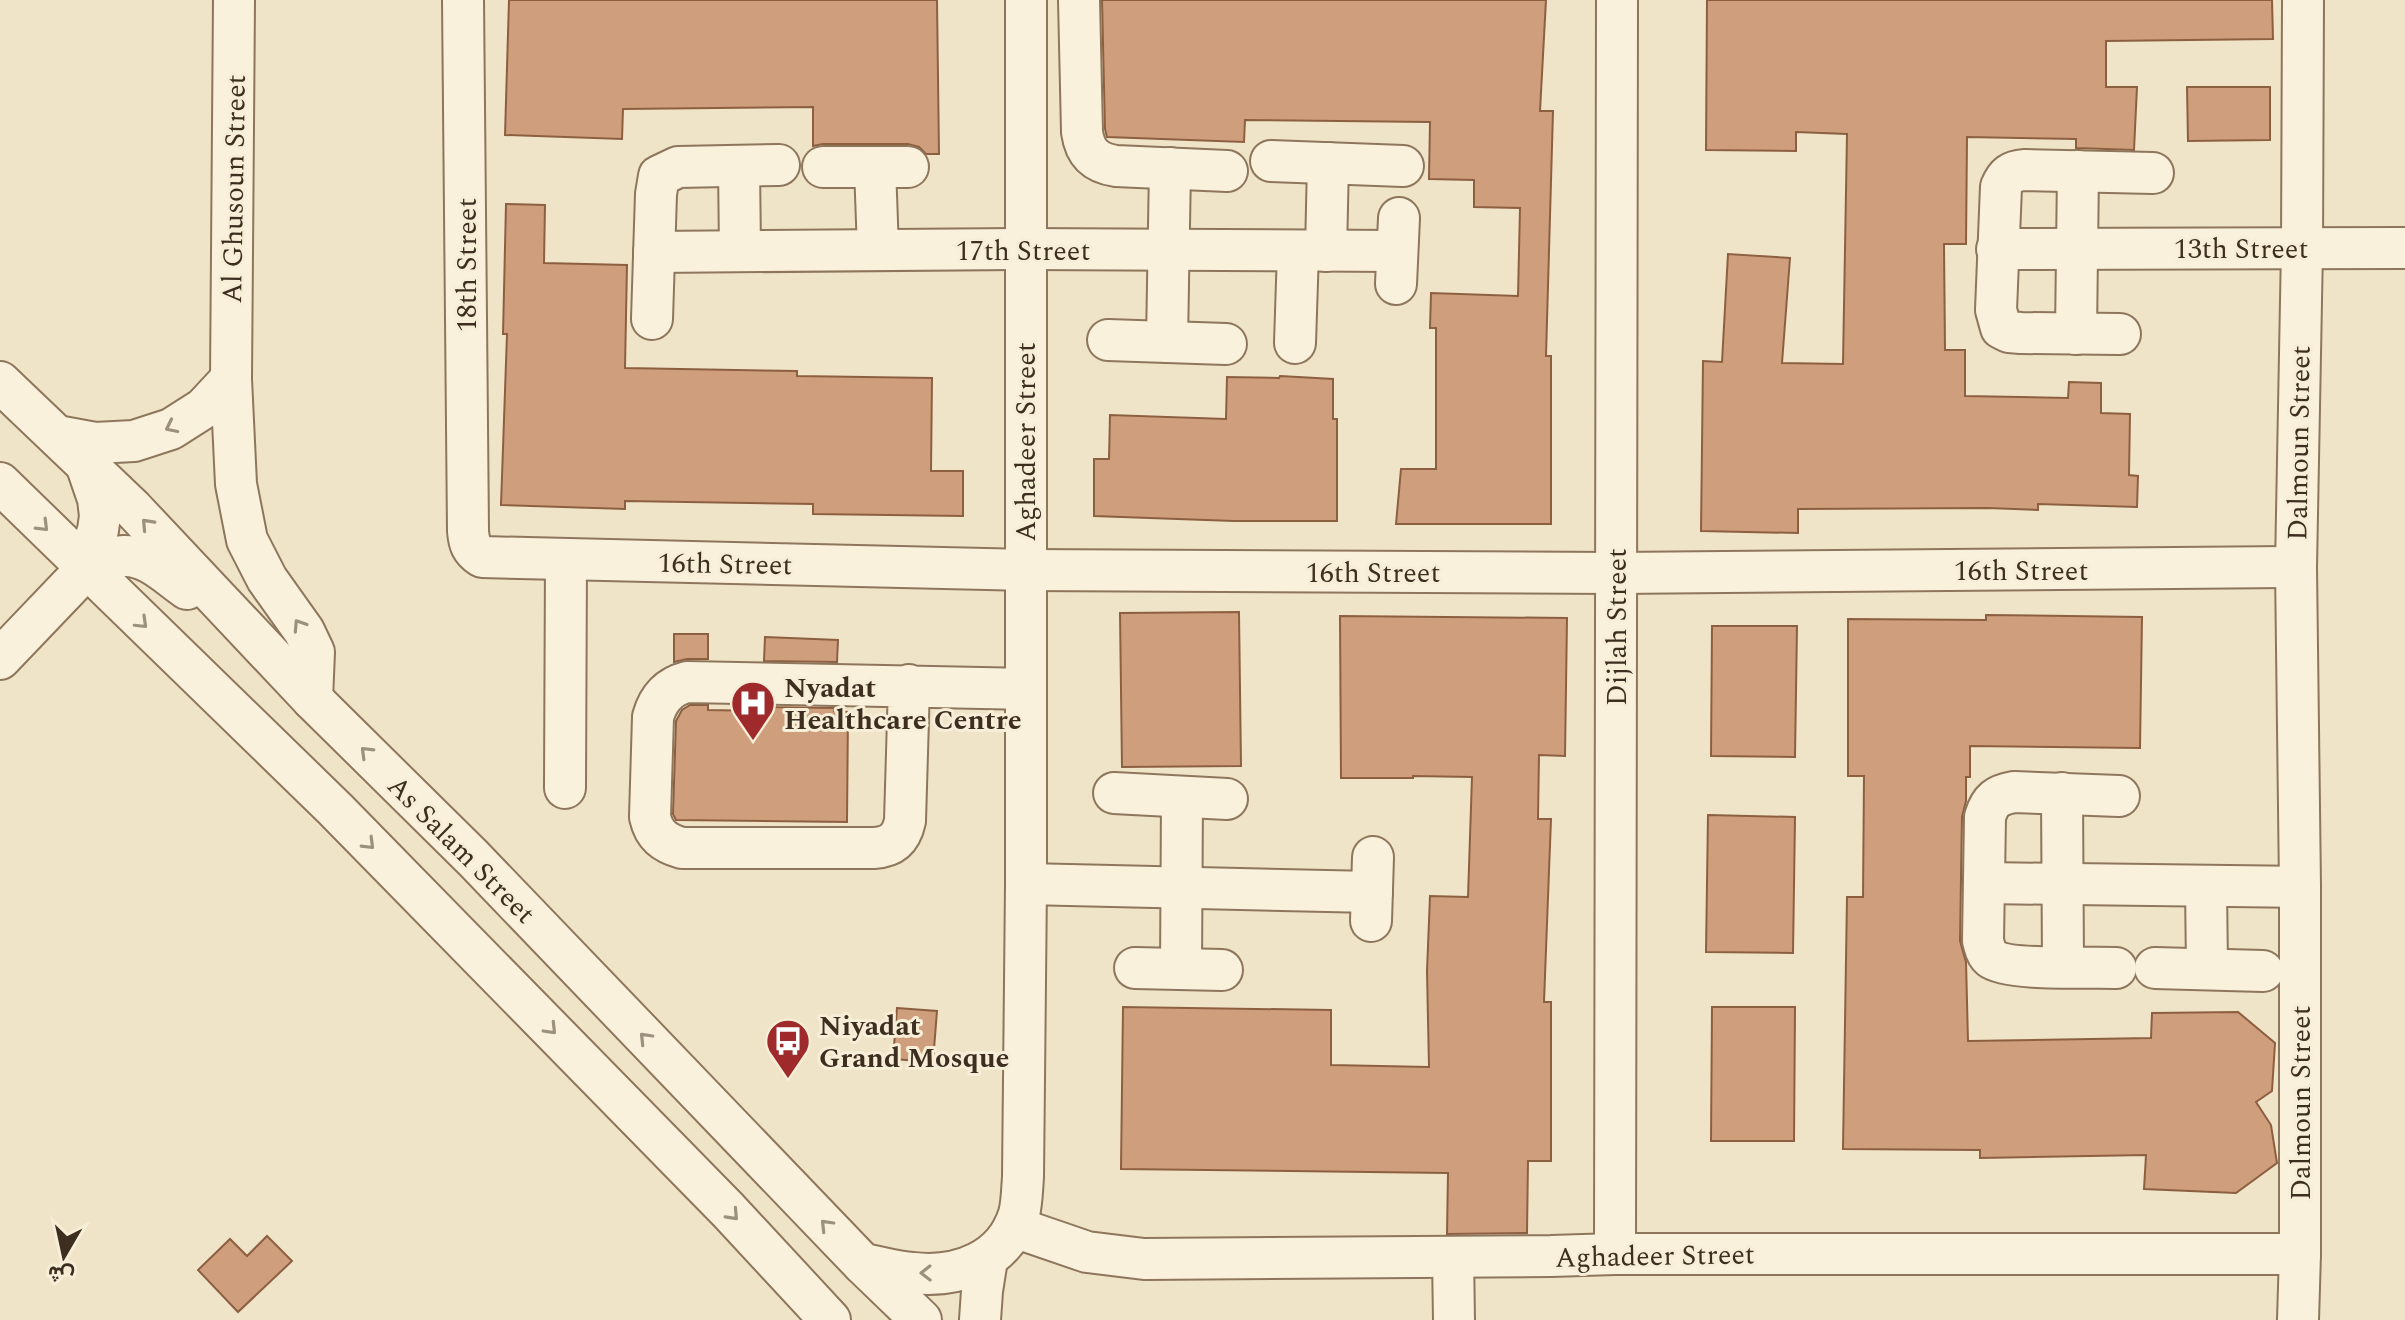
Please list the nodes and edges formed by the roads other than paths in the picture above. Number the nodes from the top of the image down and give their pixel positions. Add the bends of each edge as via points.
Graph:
1 (234, 0) edge
2 (463, 0) edge
3 (1026, 0) edge
4 (1079, 0) edge
5 (1617, 0) edge
6 (2303, 0) edge
7 (1271, 161) dead end
8 (1328, 163) junction
9 (779, 165) dead end
10 (739, 166) junction
11 (1403, 166) dead end
12 (823, 167) dead end
13 (1170, 168) junction
14 (1227, 171) dead end
15 (2078, 171) junction
16 (2153, 173) dead end
17 (2302, 248) junction
18 (2405, 248) edge
19 (1024, 249) junction
20 (1997, 249) junction
21 (2077, 249) junction
22 (878, 250) junction
23 (1167, 250) junction
24 (740, 251) junction
25 (1312, 251) junction
26 (1397, 251) dead end
27 (654, 252) junction
28 (652, 319) dead end
29 (2076, 334) junction
30 (2120, 334) dead end
31 (1108, 340) dead end
32 (1167, 342) junction
33 (1295, 343) dead end
34 (1226, 344) dead end
35 (231, 379) junction
36 (0, 382) edge
37 (57, 436) junction
38 (86, 464) junction
39 (0, 483) edge
40 (468, 531) joint
41 (566, 559) junction
42 (2296, 567) junction
43 (86, 569) junction
44 (1025, 570) junction
45 (1616, 573) junction
46 (224, 607) junction
47 (0, 659) edge
48 (909, 685) junction
49 (1026, 689) junction
50 (312, 699) junction
51 (565, 788) dead end
52 (1114, 793) dead end
53 (2062, 793) junction
54 (2119, 796) dead end
55 (1182, 797) junction
56 (1227, 799) dead end
57 (1984, 883) junction
58 (1026, 884) junction
59 (2062, 884) junction
60 (2206, 886) junction
61 (2300, 887) junction
62 (1182, 888) junction
63 (1372, 890) dead end
64 (2063, 966) junction
65 (1135, 968) dead end
66 (2116, 968) dead end
67 (2155, 968) dead end
68 (1181, 969) junction
69 (2207, 969) junction
70 (1222, 970) dead end
71 (2263, 971) dead end
72 (1014, 1227) junction
73 (1615, 1254) junction
74 (2300, 1254) junction
75 (1453, 1257) junction
76 (987, 1259) junction
77 (863, 1264) junction
78 (830, 1320) edge
79 (921, 1320) edge
80 (980, 1320) edge
81 (1454, 1320) edge
82 (2298, 1320) edge

1 - 35 street, Al Ghusoun Street
2 - 40 street, 18th Street
3 - 19 street, Aghadeer Street
4 - 13 street via 1084,145 1102,164
5 - 45 street, Dijlah Street
6 - 17 street, Dalmoun Street
7 - 8 street
8 - 11 street
8 - 25 street
9 - 10 street
10 - 24 street
10 - 27 street via 678,167 659,176
12 - 22 street via 892,167
13 - 14 street
13 - 23 street
15 - 16 street
15 - 20 street via 2025,170 2005,177
15 - 21 street
17 - 18 street, 13th Street
17 - 21 street, 13th Street
17 - 42 street, Dalmoun Street
19 - 22 street, 17th Street
19 - 23 street, 17th Street
19 - 44 street, Aghadeer Street
20 - 21 street, 13th Street
20 - 29 street via 1996,310 2001,328
21 - 29 street
22 - 24 street, 17th Street
23 - 25 street, 17th Street
23 - 32 street
24 - 27 street, 17th Street
25 - 26 street, 17th Street
25 - 33 street
27 - 28 street
29 - 30 street
31 - 32 street
32 - 34 street
35 -> 37 street via 204,408 147,437 95,443
50 -> 35 street, Al Ghusoun Street via 314,652 247,540 236,484
36 - 37 street, As Salam Street
37 - 38 street, As Salam Street
38 - 43 street via 100,516
46 -> 38 street, As Salam Street
39 -> 43 street
40 - 41 street, 16th Street via 469,543 482,557
41 - 44 street, 16th Street
41 - 51 street
42 - 45 street, 16th Street
42 - 61 street, Dalmoun Street
43 - 46 street via 125,556 146,560 200,599
43 - 47 street
43 -> 78 street via 357,831
44 - 45 street, 16th Street
44 - 49 street, Aghadeer Street
45 - 73 street, Dijlah Street
46 - 50 street, As Salam Street
48 - 48 street via 678,685 662,696 653,717 652,826 664,841 682,848 874,848 893,843 905,821
48 - 49 street
49 - 58 street, Aghadeer Street
77 -> 50 street, As Salam Street via 473,858
52 - 55 street
53 - 54 street
53 - 57 street via 2014,792 1993,799 1985,817
53 - 59 street
55 - 56 street
55 - 62 street
57 - 59 street
57 - 64 street via 1986,952 2011,965
58 - 62 street
58 - 72 street, Aghadeer Street via 1023,1177
59 - 60 street
59 - 64 street
60 - 61 street
60 - 69 street
61 - 74 street, Dalmoun Street
62 - 63 street
62 - 68 street
64 - 66 street
65 - 68 street
67 - 69 street, Dalmoun Street
68 - 70 street
69 - 71 street, Dalmoun Street
72 - 75 street, Aghadeer Street via 1114,1257
72 - 76 street, Aghadeer Street
73 - 74 street, Aghadeer Street
73 - 75 street, Aghadeer Street
74 - 82 street, Dalmoun Street
75 - 81 street
76 -> 77 street via 939,1273
76 - 80 street
77 - 79 street, As Salam Street

